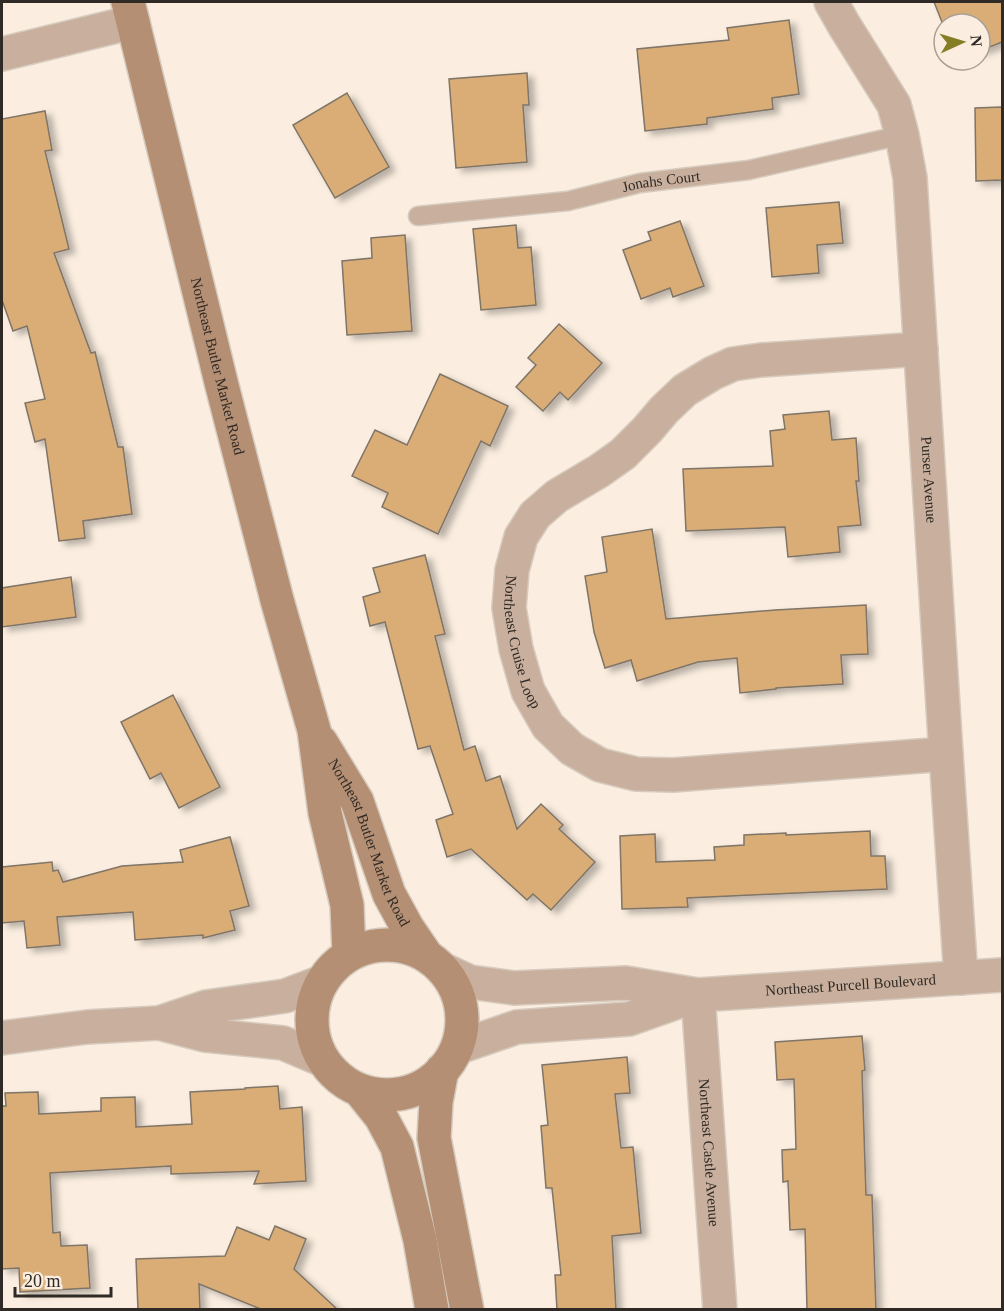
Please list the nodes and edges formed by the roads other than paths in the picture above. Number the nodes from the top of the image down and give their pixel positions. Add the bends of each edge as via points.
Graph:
1 (831, 2) edge
2 (130, 12) edge
3 (2, 54) edge
4 (902, 135) junction
5 (418, 216) dead end
6 (921, 349) junction
7 (314, 730) junction
8 (945, 754) junction
9 (349, 954) junction
10 (435, 963) junction
11 (1002, 975) edge
12 (961, 978) junction
13 (322, 981) junction
14 (698, 995) junction
15 (159, 1023) junction
16 (2, 1038) edge
17 (451, 1059) junction
18 (323, 1060) junction
19 (361, 1092) junction
20 (432, 1310) edge
21 (467, 1310) edge
22 (720, 1310) edge

1 - 4 street, Purser Avenue via 894,105
2 - 3 street
2 - 7 main road, Northeast Butler Market Road via 277,600
4 - 5 lane, Jonahs Court via 749,170 640,183 568,201
4 - 6 street, Purser Avenue via 910,178
6 - 8 street, Purser Avenue
6 - 8 street, Northeast Cruise Loop via 733,364 694,384 623,454 557,496 536,515 521,537 512,570 509,608 528,691 548,726 572,750 600,765 636,774 673,775
7 - 9 main road, Northeast Butler Market Road via 325,813 347,904
7 - 10 main road, Northeast Butler Market Road via 357,801 389,894 407,927
8 - 12 street, Purser Avenue
9 - 10 main road via 380,944 404,946
9 - 13 main road
10 - 14 street, Northeast Purcell Boulevard via 470,982 514,988 626,984
10 - 17 main road via 457,991 463,1014
11 - 12 street, Northeast Purcell Boulevard
12 - 14 street, Northeast Purcell Boulevard
13 - 15 street via 285,996 206,1007
13 - 18 main road via 311,1021
14 - 17 street, Northeast Purcell Boulevard via 629,1019 518,1027
14 - 22 street, Northeast Castle Avenue
15 - 16 street
15 - 18 street via 205,1035 283,1043
17 - 19 main road via 411,1092 386,1096
17 - 21 main road via 436,1102 434,1138
18 - 19 main road via 339,1079
19 - 20 main road via 381,1117 397,1147

